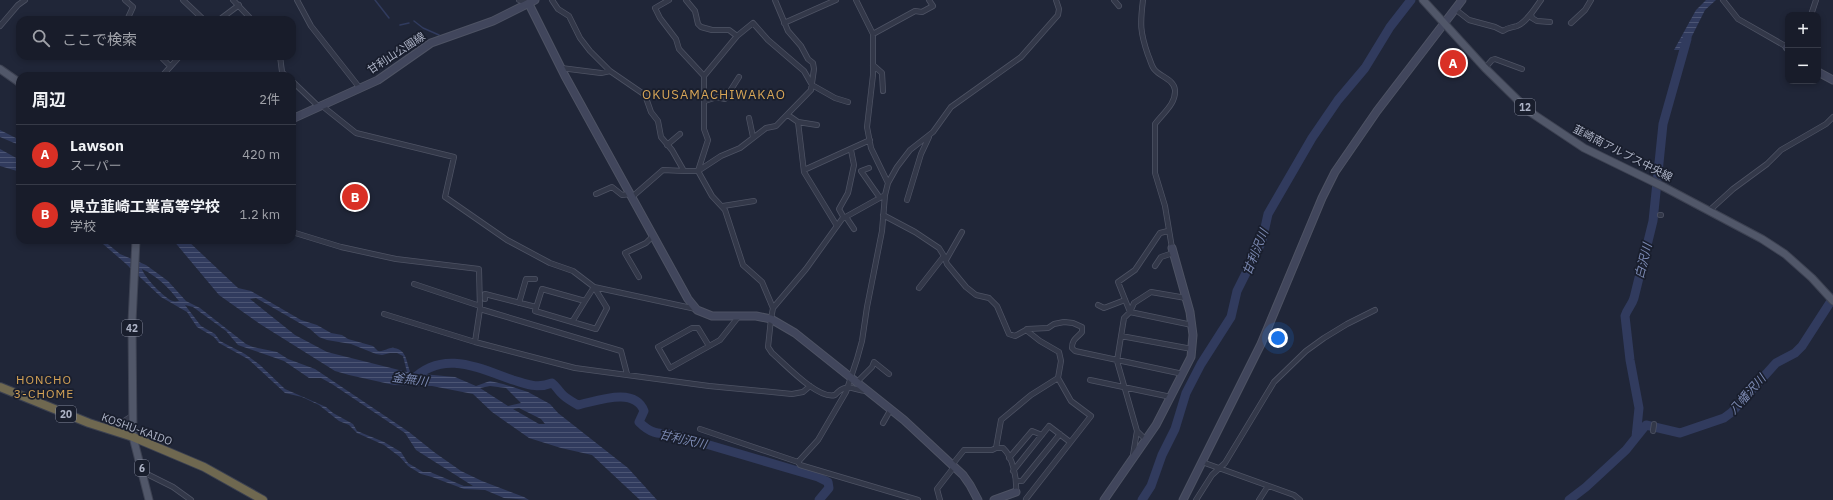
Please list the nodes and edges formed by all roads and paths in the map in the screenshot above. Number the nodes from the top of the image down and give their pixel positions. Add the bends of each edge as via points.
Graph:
1 (25, 0) edge
2 (126, 0) edge
3 (183, 0) edge
4 (233, 0) edge
5 (297, 0) edge
6 (519, 0) edge
7 (552, 0) edge
8 (669, 0) edge
9 (686, 0) edge
10 (775, 0) edge
11 (836, 0) edge
12 (856, 0) edge
13 (929, 0) edge
14 (1056, 0) edge
15 (1114, 0) edge
16 (1143, 0) edge
17 (1423, 0) edge
18 (1462, 0) edge
19 (1541, 0) edge
20 (1591, 0) edge
21 (1816, 0) edge
22 (1725, 1) edge
23 (532, 2) edge
24 (239, 5) junction
25 (1119, 6) dead end
26 (1455, 9) junction
27 (1812, 12) edge
28 (1531, 14) junction
29 (129, 16) edge
30 (200, 16) edge
31 (224, 16) edge
32 (249, 16) edge
33 (1550, 22) dead end
34 (784, 23) junction
35 (1444, 23) junction
36 (1571, 23) dead end
37 (0, 26) edge
38 (873, 34) junction
39 (737, 36) junction
40 (1785, 45) edge
41 (164, 60) edge
42 (176, 60) edge
43 (280, 60) edge
44 (874, 65) junction
45 (170, 66) junction
46 (562, 68) junction
47 (1485, 68) junction
48 (0, 69) edge
49 (1522, 69) dead end
50 (610, 71) junction
51 (165, 72) edge
52 (282, 72) edge
53 (1821, 74) edge
54 (704, 76) junction
55 (739, 77) dead end
56 (16, 80) edge
57 (1833, 80) edge
58 (296, 85) edge
59 (812, 85) junction
60 (359, 88) junction
61 (883, 91) dead end
62 (705, 100) junction
63 (848, 102) dead end
64 (319, 105) junction
65 (788, 115) junction
66 (296, 116) edge
67 (1833, 117) edge
68 (749, 118) dead end
69 (798, 122) junction
70 (818, 125) dead end
71 (680, 134) dead end
72 (930, 134) junction
73 (753, 137) junction
74 (870, 140) junction
75 (667, 145) junction
76 (851, 150) junction
77 (869, 168) dead end
78 (804, 170) junction
79 (684, 171) junction
80 (698, 171) junction
81 (888, 184) junction
82 (596, 194) dead end
83 (631, 196) junction
84 (882, 196) junction
85 (907, 200) dead end
86 (754, 201) dead end
87 (723, 206) junction
88 (1710, 210) junction
89 (883, 215) junction
90 (845, 218) junction
91 (837, 226) junction
92 (854, 229) dead end
93 (1168, 230) junction
94 (962, 232) dead end
95 (296, 233) edge
96 (654, 236) junction
97 (136, 244) edge
98 (1173, 251) junction
99 (945, 258) junction
100 (1155, 266) dead end
101 (639, 277) dead end
102 (535, 279) dead end
103 (414, 284) dead end
104 (594, 287) junction
105 (919, 288) dead end
106 (485, 298) dead end
107 (1186, 298) junction
108 (1125, 300) junction
109 (586, 301) junction
110 (1833, 301) edge
111 (519, 303) junction
112 (1098, 305) dead end
113 (536, 307) junction
114 (480, 308) junction
115 (774, 308) junction
116 (698, 310) junction
117 (1375, 310) dead end
118 (1130, 312) junction
119 (384, 314) dead end
120 (739, 316) junction
121 (771, 319) junction
122 (572, 322) junction
123 (1192, 325) junction
124 (1026, 330) junction
125 (1121, 336) junction
126 (475, 342) junction
127 (709, 346) junction
128 (1192, 349) junction
129 (1117, 361) junction
130 (627, 374) junction
131 (889, 374) dead end
132 (1183, 374) junction
133 (850, 377) junction
134 (1058, 378) junction
135 (1090, 380) dead end
136 (856, 382) junction
137 (810, 386) junction
138 (847, 387) junction
139 (1124, 387) junction
140 (0, 388) edge
141 (868, 391) junction
142 (1171, 397) junction
143 (891, 409) junction
144 (132, 416) junction
145 (883, 423) dead end
146 (1654, 424) dead end
147 (110, 430) junction
148 (700, 430) dead end
149 (1136, 431) junction
150 (1653, 431) dead end
151 (1060, 434) junction
152 (1042, 435) junction
153 (133, 437) junction
154 (1145, 439) junction
155 (1070, 442) junction
156 (996, 448) junction
157 (1133, 457) junction
158 (1009, 458) junction
159 (798, 462) junction
160 (1202, 462) junction
161 (953, 466) junction
162 (1220, 469) junction
163 (1013, 471) junction
164 (143, 472) junction
165 (1017, 481) junction
166 (1268, 486) junction
167 (1016, 492) joint
168 (1026, 499) edge
169 (149, 500) edge
170 (191, 500) edge
171 (263, 500) edge
172 (918, 500) edge
173 (940, 500) edge
174 (978, 500) edge
175 (994, 500) edge
176 (1104, 500) edge
177 (1183, 500) edge
178 (1196, 500) edge
179 (1259, 500) edge
180 (1300, 500) edge

1 - 37 street
2 - 29 street via 133,7
3 - 30 street
4 - 24 street
5 - 60 street via 311,26
6 - 23 street
7 - 50 street via 558,9 569,16 590,52
8 - 54 street via 655,8 676,39 679,49
9 - 39 street via 696,11 701,27 728,30
10 - 34 street
11 - 34 street
12 - 38 street
13 - 38 street via 933,6 922,12 915,11
14 - 72 street via 1058,15 1021,57 951,107
15 - 25 street
16 - 93 street via 1140,27 1153,68 1160,76 1172,82 1175,89 1169,108 1155,124 1155,173 1165,206
17 - 35 main road, 韮崎南アルプス中央線 / 12
18 - 26 street
19 - 28 street
20 - 36 street via 1585,10
21 - 27 street
22 - 40 street via 1738,19
23 - 46 street
23 - 60 street, 甘利山公園線 via 493,21 431,43 378,80
24 - 31 street
24 - 32 street
26 - 28 street via 1469,20 1503,31 1508,27 1518,26
26 - 35 street
28 - 33 street via 1537,21
34 - 59 street via 813,63
35 - 47 main road, 韮崎南アルプス中央線 / 12
35 - 160 street via 1377,111 1335,172 1261,344
38 - 44 street
39 - 54 street
39 - 59 street via 752,23 804,71
41 - 45 street
42 - 45 street
43 - 52 street
44 - 61 street via 882,72
44 - 74 street via 867,127
45 - 51 street
46 - 50 street via 601,74
46 - 83 street
47 - 49 street via 1495,59
47 - 88 main road, 韮崎南アルプス中央線 / 12 via 1530,112 1558,132 1584,148
48 - 56 main road
50 - 75 street via 645,95 651,112 658,121 661,137
53 - 57 street
54 - 62 street
55 - 62 street via 725,99 717,97
58 - 64 street
59 - 63 street
59 - 65 street via 811,90
60 - 64 street, 甘利山公園線
62 - 80 street via 704,129 708,140
64 - 66 street, 甘利山公園線
64 - 104 street via 356,133 454,157 445,197 507,240 550,263 573,271
65 - 69 street
65 - 73 street via 776,126 766,128
67 - 88 street via 1826,124 1781,150
68 - 73 street
69 - 70 street
69 - 78 street
71 - 75 street
72 - 81 street via 901,159
72 - 85 street
73 - 80 street via 740,148 720,156
74 - 76 street
74 - 81 street
75 - 79 street
76 - 78 street
76 - 90 street via 854,166 848,192 839,209
77 - 84 street via 861,171
78 - 91 street
79 - 80 street
79 - 83 street via 663,170
80 - 87 street via 712,196
81 - 84 street
82 - 83 street via 612,187 622,195
83 - 96 street
84 - 89 street
84 - 90 street
86 - 87 street
87 - 115 street via 743,264 762,282
88 - 110 main road, 韮崎南アルプス中央線 / 12 via 1762,238 1785,254
89 - 99 street via 939,248
89 - 133 street via 862,341
90 - 91 street
90 - 92 street
91 - 115 street
93 - 98 street
93 - 108 street via 1160,233 1135,270 1118,282
94 - 99 street
95 - 114 street via 396,259 479,269
96 - 101 street via 625,253
96 - 116 street via 688,299
97 - 144 main road, 42 via 132,322
98 - 100 street via 1161,257
98 - 107 street
99 - 105 street
99 - 124 street via 951,271 966,287 994,303 1009,334 1015,336
102 - 111 street via 526,279
103 - 114 street
104 - 109 street
104 - 116 street
104 - 122 street via 607,308 596,329
106 - 111 street via 486,294
107 - 118 street via 1151,292 1134,303
107 - 123 street
108 - 112 street via 1104,308
108 - 118 street
109 - 113 street via 542,289
109 - 122 street
111 - 113 street
113 - 122 street via 535,311
114 - 126 street
114 - 130 street via 621,351
115 - 121 street
116 - 120 street via 712,316
117 - 162 street via 1324,338 1306,351 1274,382
118 - 123 street
118 - 125 street via 1124,318
119 - 126 street
120 - 121 street
120 - 127 street via 720,340
121 - 133 street via 795,333
121 - 137 street via 768,347
123 - 128 street
124 - 129 street via 1048,328 1064,322 1078,325 1082,332 1073,340 1072,348
124 - 134 street via 1059,352 1062,361
125 - 128 street
125 - 129 street
126 - 130 street via 575,368
127 - 127 street via 670,368 658,347 692,328 698,328
128 - 132 street
129 - 132 street
129 - 139 street
130 - 137 street via 792,394 803,392
131 - 136 street via 874,362
132 - 142 street
133 - 136 street
133 - 138 street
134 - 155 street via 1071,401 1091,416
134 - 156 street via 1031,395 1001,420
135 - 139 street
136 - 141 street
137 - 138 street via 830,396
138 - 141 street
138 - 159 street via 818,440
139 - 142 street
139 - 149 street
140 - 147 highway, KOSHU-KAIDO / 20
141 - 143 street
142 - 154 street
143 - 145 street
143 - 161 street
144 - 147 street
144 - 153 main road, 42
146 - 150 street
147 - 153 highway, KOSHU-KAIDO / 20
148 - 159 street
149 - 154 street
149 - 157 street
151 - 152 street via 1049,426
151 - 155 street
151 - 165 street via 1022,481
152 - 158 street via 1032,431
152 - 163 street
153 - 164 main road, 6
153 - 171 highway, KOSHU-KAIDO / 20 via 204,467
154 - 157 street
155 - 168 street
156 - 158 street via 1003,448
156 - 161 street via 964,450
157 - 176 street
158 - 163 street
159 - 172 street via 800,465
160 - 162 street
160 - 177 street
161 - 173 street via 937,489
161 - 174 street via 970,485
162 - 166 street
162 - 178 street via 1212,476
163 - 165 street
164 - 169 main road, 6
164 - 170 street via 173,487
165 - 167 street
166 - 179 street
166 - 180 street via 1294,495
167 - 175 street

